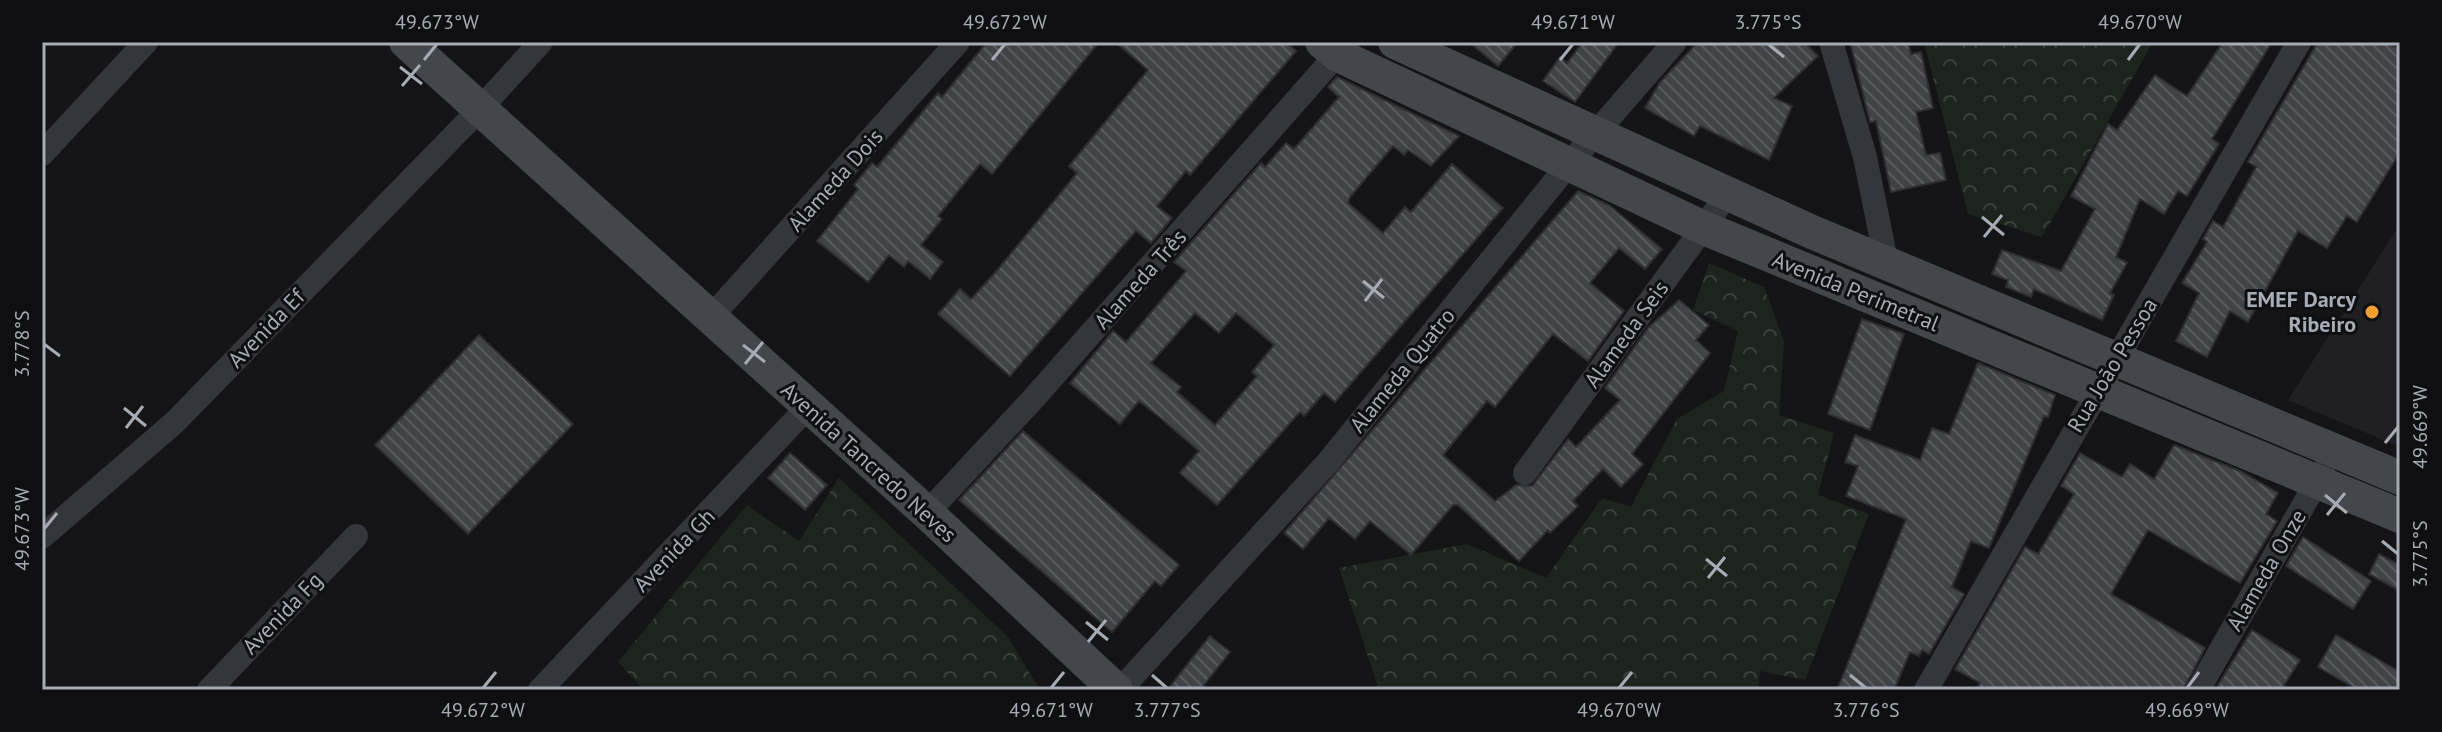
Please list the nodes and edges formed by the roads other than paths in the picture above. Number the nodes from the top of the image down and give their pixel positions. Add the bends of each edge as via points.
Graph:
1 (146, 42) edge
2 (406, 42) edge
3 (541, 42) edge
4 (958, 42) edge
5 (1395, 42) edge
6 (1675, 42) edge
7 (1831, 42) edge
8 (2299, 42) edge
9 (1336, 46) edge
10 (480, 109) junction
11 (1594, 136) junction
12 (42, 154) edge
13 (1568, 165) junction
14 (1727, 195) junction
15 (1704, 228) junction
16 (1812, 232) junction
17 (1887, 265) junction
18 (1796, 266) junction
19 (711, 317) junction
20 (2117, 357) junction
21 (2097, 388) junction
22 (807, 408) junction
23 (2336, 452) junction
24 (1525, 473) dead end
25 (2400, 478) edge
26 (2316, 481) junction
27 (927, 513) junction
28 (2400, 516) edge
29 (356, 536) dead end
30 (42, 537) edge
31 (209, 690) edge
32 (540, 690) edge
33 (1118, 690) edge
34 (1926, 690) edge
35 (2198, 690) edge

1 - 12 street
2 - 10 street, Avenida Tancredo Neves
3 - 10 street, Avenida Ef
4 - 19 street, Alameda Dois
5 - 11 street, Avenida Perimetral
6 - 11 street, Alameda Quatro
7 - 17 street via 1865,157
8 - 20 street, Rua João Pessoa
9 - 13 street, Avenida Perimetral
9 - 27 street, Alameda Três via 1034,398
10 - 19 street, Avenida Tancredo Neves
10 - 30 street, Avenida Ef via 175,422
11 - 13 street, Alameda Quatro
11 - 14 street, Avenida Perimetral
13 - 15 street, Avenida Perimetral
13 - 33 street, Alameda Quatro via 1329,461
14 - 15 street, Alameda Seis
14 - 16 street, Avenida Perimetral
15 - 18 street, Avenida Perimetral
15 - 24 street, Alameda Seis
16 - 17 street, Avenida Perimetral
16 - 18 street
17 - 20 street, Avenida Perimetral
18 - 21 street, Avenida Perimetral
19 - 22 street, Avenida Tancredo Neves
20 - 21 street, Rua João Pessoa
20 - 23 street, Avenida Perimetral
21 - 26 street, Avenida Perimetral
21 - 34 street, Rua João Pessoa
22 - 27 street, Avenida Tancredo Neves
22 - 32 street, Avenida Gh
23 - 25 street, Avenida Perimetral
23 - 26 street, Alameda Onze
26 - 28 street, Avenida Perimetral
26 - 35 street, Alameda Onze
27 - 33 street, Avenida Tancredo Neves
29 - 31 street, Avenida Fg

